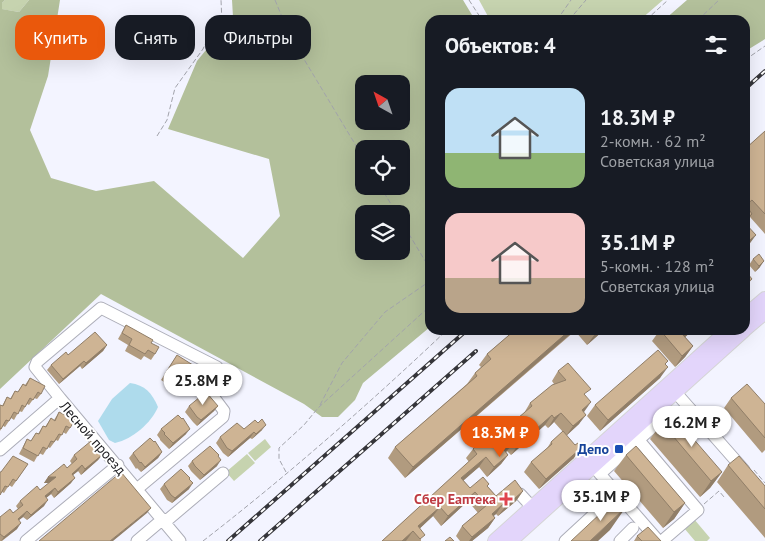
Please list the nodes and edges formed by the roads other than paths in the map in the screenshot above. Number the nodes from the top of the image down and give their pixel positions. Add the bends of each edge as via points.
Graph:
1 (765, 299) edge
2 (750, 312) edge
3 (765, 312) edge
4 (750, 326) edge
5 (724, 335) edge
6 (739, 335) edge
7 (671, 388) junction
8 (60, 398) junction
9 (661, 420) dead end
10 (634, 436) junction
11 (0, 450) edge
12 (118, 465) junction
13 (596, 470) junction
14 (222, 473) dead end
15 (752, 473) edge
16 (138, 489) junction
17 (617, 493) junction
18 (520, 494) edge
19 (532, 507) junction
20 (164, 521) junction
21 (633, 528) dead end
22 (179, 539) edge
23 (26, 541) edge
24 (137, 541) edge
25 (495, 541) edge
26 (510, 541) edge
27 (565, 541) edge
28 (620, 541) edge
29 (660, 541) edge

1 - 2 main road
3 - 4 main road
5 - 7 main road
6 - 7 main road
7 - 10 main road
7 - 15 street
7 - 19 main road
8 - 11 street, Лесной проезд
8 - 12 street, Лесной проезд
8 - 16 street via 35,366 101,308 217,367 219,373 212,395 224,411 223,417
9 - 10 street
10 - 13 main road
10 - 29 street via 698,510
12 - 16 street, Лесной проезд
12 - 23 street
13 - 17 street
13 - 26 main road
14 - 20 street
16 - 20 street, Лесной проезд
17 - 27 street
17 - 29 street
18 - 19 street
19 - 25 main road
20 - 22 street, Лесной проезд
20 - 24 street
21 - 28 street

